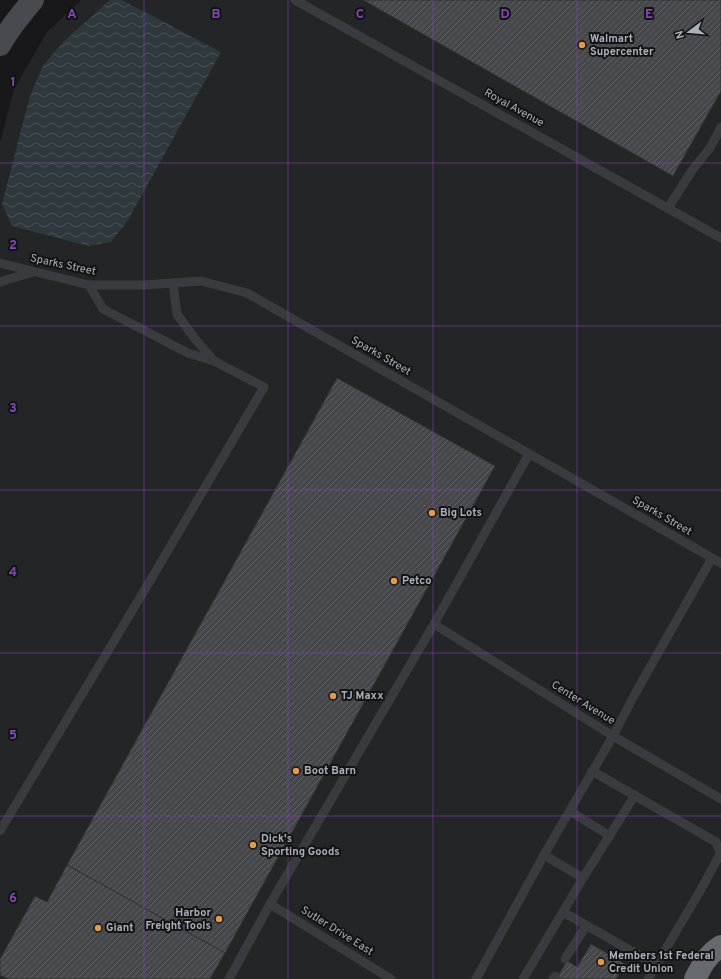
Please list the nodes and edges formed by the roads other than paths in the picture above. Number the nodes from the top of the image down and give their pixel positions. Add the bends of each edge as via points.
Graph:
1 (34, 0) edge
2 (294, 0) edge
3 (0, 45) edge
4 (721, 127) edge
5 (668, 208) junction
6 (721, 238) edge
7 (0, 263) edge
8 (35, 272) junction
9 (0, 282) edge
10 (174, 283) junction
11 (90, 285) junction
12 (214, 361) junction
13 (528, 454) junction
14 (712, 558) junction
15 (721, 563) edge
16 (434, 624) junction
17 (613, 736) junction
18 (592, 771) junction
19 (634, 796) junction
20 (721, 799) edge
21 (570, 811) junction
22 (0, 831) edge
23 (610, 836) junction
24 (544, 855) junction
25 (583, 878) junction
26 (270, 904) junction
27 (563, 912) junction
28 (586, 926) junction
29 (721, 946) edge
30 (565, 959) dead end
31 (656, 965) junction
32 (229, 979) edge
33 (391, 979) edge
34 (476, 979) edge
35 (524, 979) edge
36 (648, 979) edge
37 (695, 979) edge

1 - 3 street
2 - 5 lane, Royal Avenue
4 - 5 lane via 710,148
5 - 6 lane, Royal Avenue
7 - 8 lane, Sparks Street
8 - 9 lane
8 - 11 lane, Sparks Street
10 - 11 lane, Sparks Street
10 - 12 lane via 178,314 194,339
10 - 13 lane, Sparks Street via 201,281 247,293
11 - 12 lane via 103,309 188,353
12 - 22 lane via 264,387
13 - 14 lane, Sparks Street
13 - 16 lane
14 - 15 lane, Sparks Street
14 - 17 lane
16 - 17 lane, Center Avenue
16 - 26 lane
17 - 18 lane
17 - 20 lane, Center Avenue
18 - 19 lane
18 - 21 lane
19 - 23 lane
19 - 31 lane via 716,842 720,852
21 - 23 lane
21 - 24 lane
23 - 25 lane
24 - 25 lane
24 - 34 lane
25 - 27 lane
26 - 32 lane
26 - 33 lane, Sutler Drive East
27 - 28 lane
27 - 35 lane
28 - 30 lane
28 - 31 lane
29 - 37 highway via 706,959
31 - 36 lane

